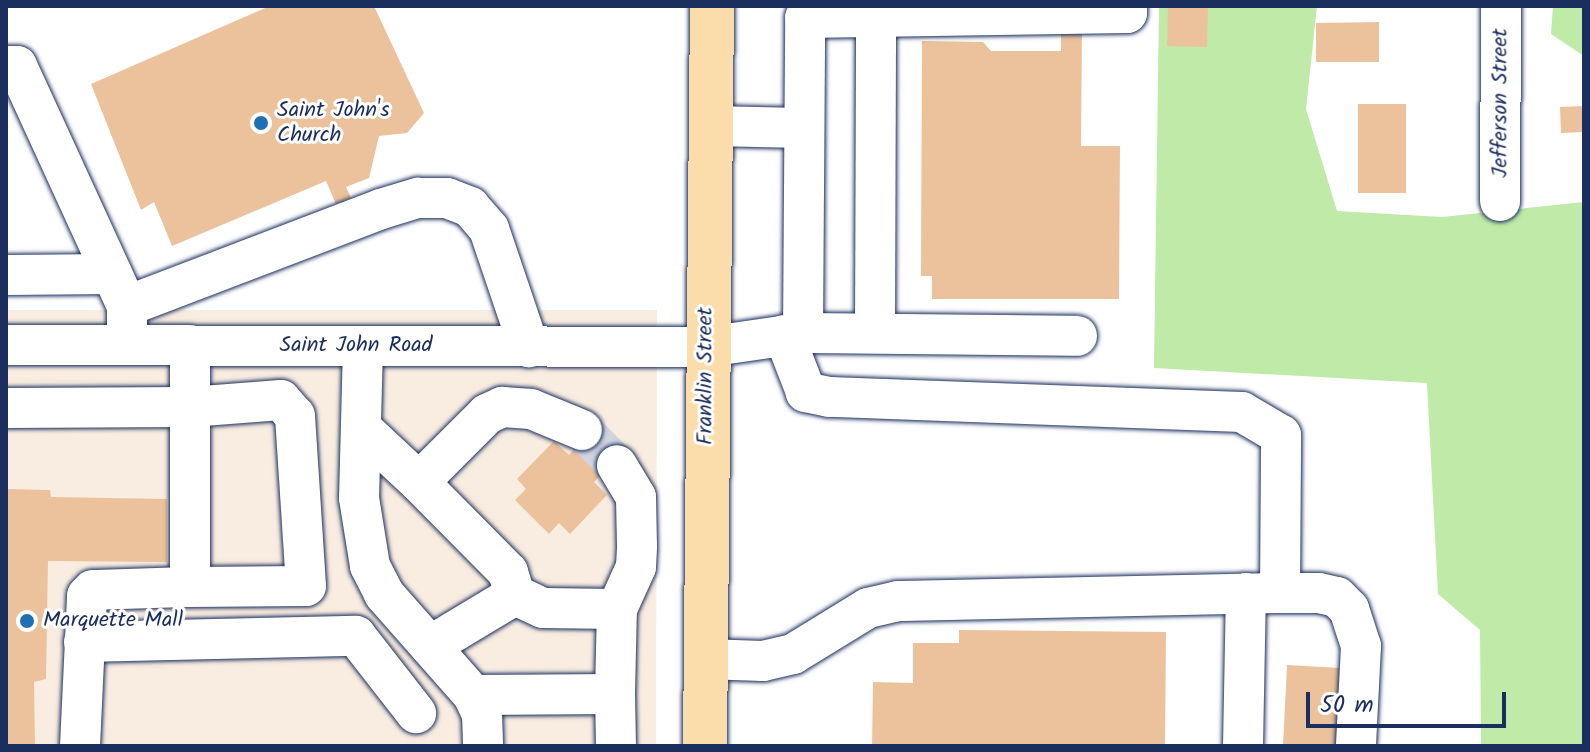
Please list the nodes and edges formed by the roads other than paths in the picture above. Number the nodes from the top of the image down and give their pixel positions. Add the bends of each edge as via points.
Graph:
1 (712, 6) edge
2 (1127, 6) edge
3 (1501, 6) edge
4 (935, 11) edge
5 (876, 17) junction
6 (6, 66) edge
7 (710, 126) junction
8 (804, 128) junction
9 (1500, 201) dead end
10 (6, 275) edge
11 (122, 308) junction
12 (875, 333) junction
13 (793, 334) junction
14 (1077, 336) dead end
15 (6, 345) edge
16 (190, 345) junction
17 (363, 346) junction
18 (529, 347) junction
19 (706, 347) junction
20 (190, 407) junction
21 (6, 408) edge
22 (361, 428) junction
23 (582, 430) tunnel mouth
24 (617, 465) tunnel mouth
25 (419, 482) junction
26 (190, 587) junction
27 (1263, 593) junction
28 (515, 595) junction
29 (617, 609) junction
30 (84, 642) junction
31 (430, 646) junction
32 (705, 659) junction
33 (615, 694) junction
34 (473, 695) junction
35 (416, 713) dead end
36 (80, 746) edge
37 (483, 746) edge
38 (616, 746) edge
39 (705, 746) edge
40 (1243, 746) edge
41 (1356, 746) edge

1 - 7 main road, Franklin Street
2 - 4 street via 1127,13
3 - 9 street, Jefferson Street
4 - 5 street
5 - 8 street via 805,18
5 - 12 street
6 - 11 street via 17,66
7 - 8 street
7 - 19 main road, Franklin Street
8 - 13 street
10 - 11 street
11 - 15 street, Saint John Road
11 - 16 street, Saint John Road
11 - 18 street via 381,209 418,198 447,198 470,207 489,229
12 - 13 street, Saint John Road
12 - 14 street, Saint John Road
13 - 19 street, Saint John Road
13 - 27 street via 806,392 829,397 1242,412 1281,435
16 - 17 street, Saint John Road
16 - 20 street
17 - 18 street, Saint John Road
17 - 22 street
18 - 19 street, Saint John Road
19 - 32 main road, Franklin Street
20 - 21 street
20 - 26 street
20 - 26 street via 281,400 295,416 306,586
22 - 25 street
22 - 31 street via 359,498 370,566 384,594
23 - 25 street via 531,409 502,407 487,414
24 - 29 street via 636,497 637,546 636,567
25 - 28 street via 508,572
26 - 30 street via 93,590 85,604
27 - 32 street via 898,601 858,613 793,654 763,661
27 - 40 street
27 - 41 street via 1319,593 1337,597 1349,609 1361,646
28 - 29 street via 543,608
28 - 31 street
29 - 33 street
30 - 35 street via 356,636
30 - 36 street
31 - 34 street
32 - 39 main road, Franklin Street
33 - 34 street
33 - 38 street
34 - 37 street via 482,714

